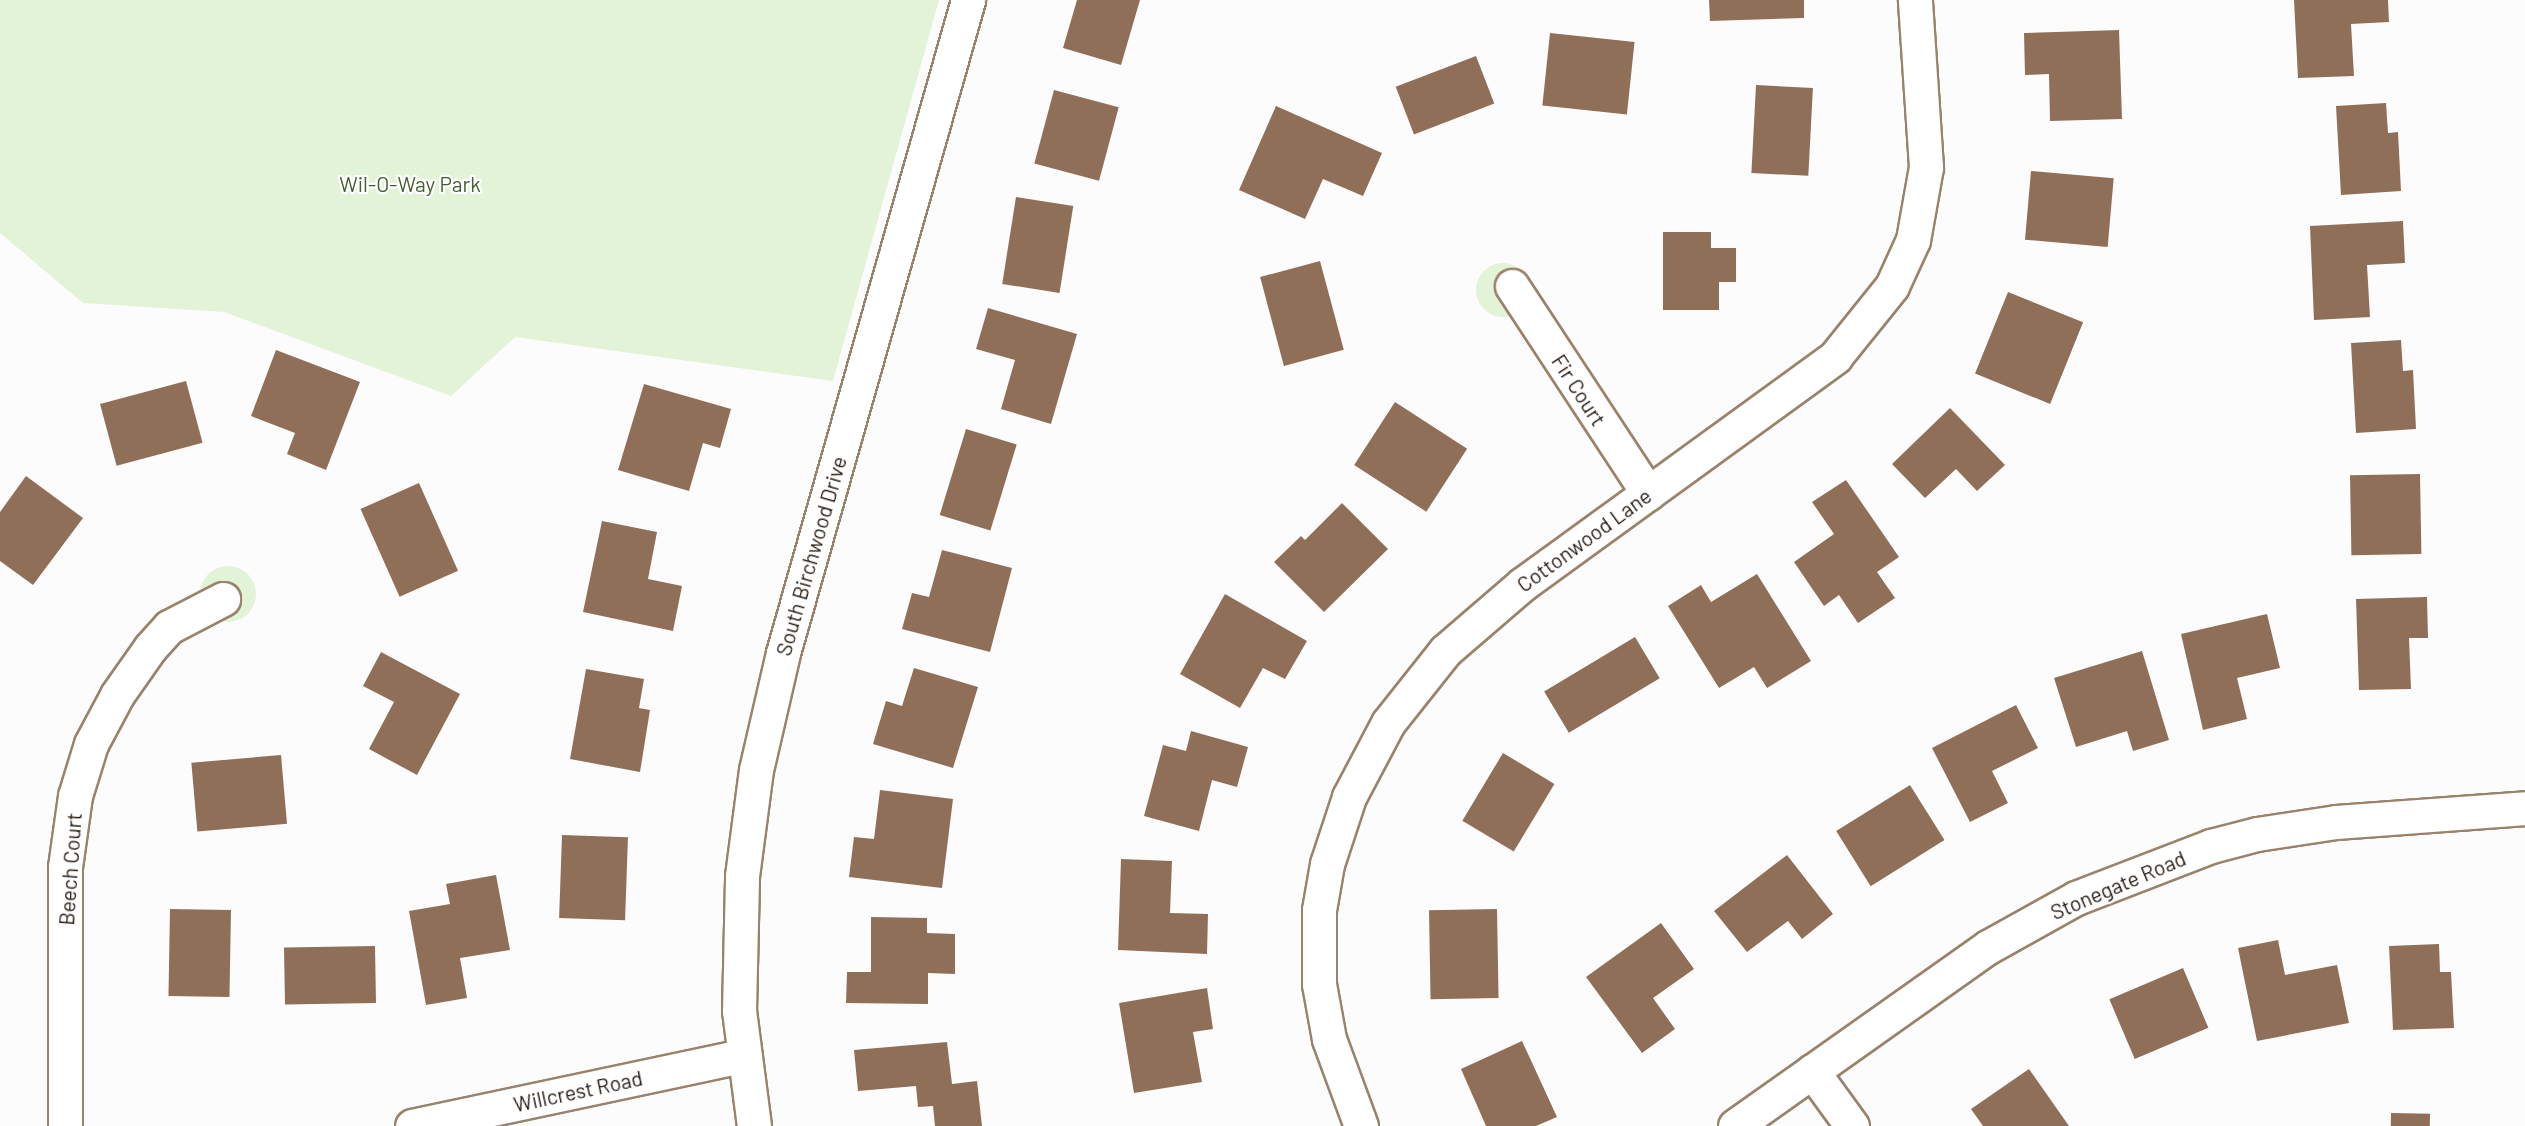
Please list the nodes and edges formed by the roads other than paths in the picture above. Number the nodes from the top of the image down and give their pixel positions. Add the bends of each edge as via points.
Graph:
1 (968, 0) edge
2 (1915, 0) edge
3 (1512, 286) dead end
4 (1648, 493) junction
5 (223, 599) dead end
6 (2525, 808) edge
7 (745, 1055) junction
8 (1812, 1071) junction
9 (65, 1126) edge
10 (412, 1126) edge
11 (754, 1126) edge
12 (1361, 1126) edge
13 (1735, 1126) edge
14 (1852, 1126) edge

1 - 7 street, South Birchwood Drive via 783,653 756,770 742,876 740,1011
2 - 4 street, Cottonwood Lane via 1926,168 1913,240 1892,286 1835,357
3 - 4 street, Fir Court
4 - 12 street, Cottonwood Lane via 1523,584 1445,651 1388,723 1349,797 1327,864 1319,910 1319,984 1329,1039
5 - 9 street, Beech Court via 169,627 150,648 117,694 91,744 75,796 65,867
6 - 8 street, Stonegate Road via 2336,822 2211,846 2076,898 1988,947
7 - 10 street, Willcrest Road
7 - 11 street, South Birchwood Drive
8 - 13 street, Stonegate Road
8 - 14 street

